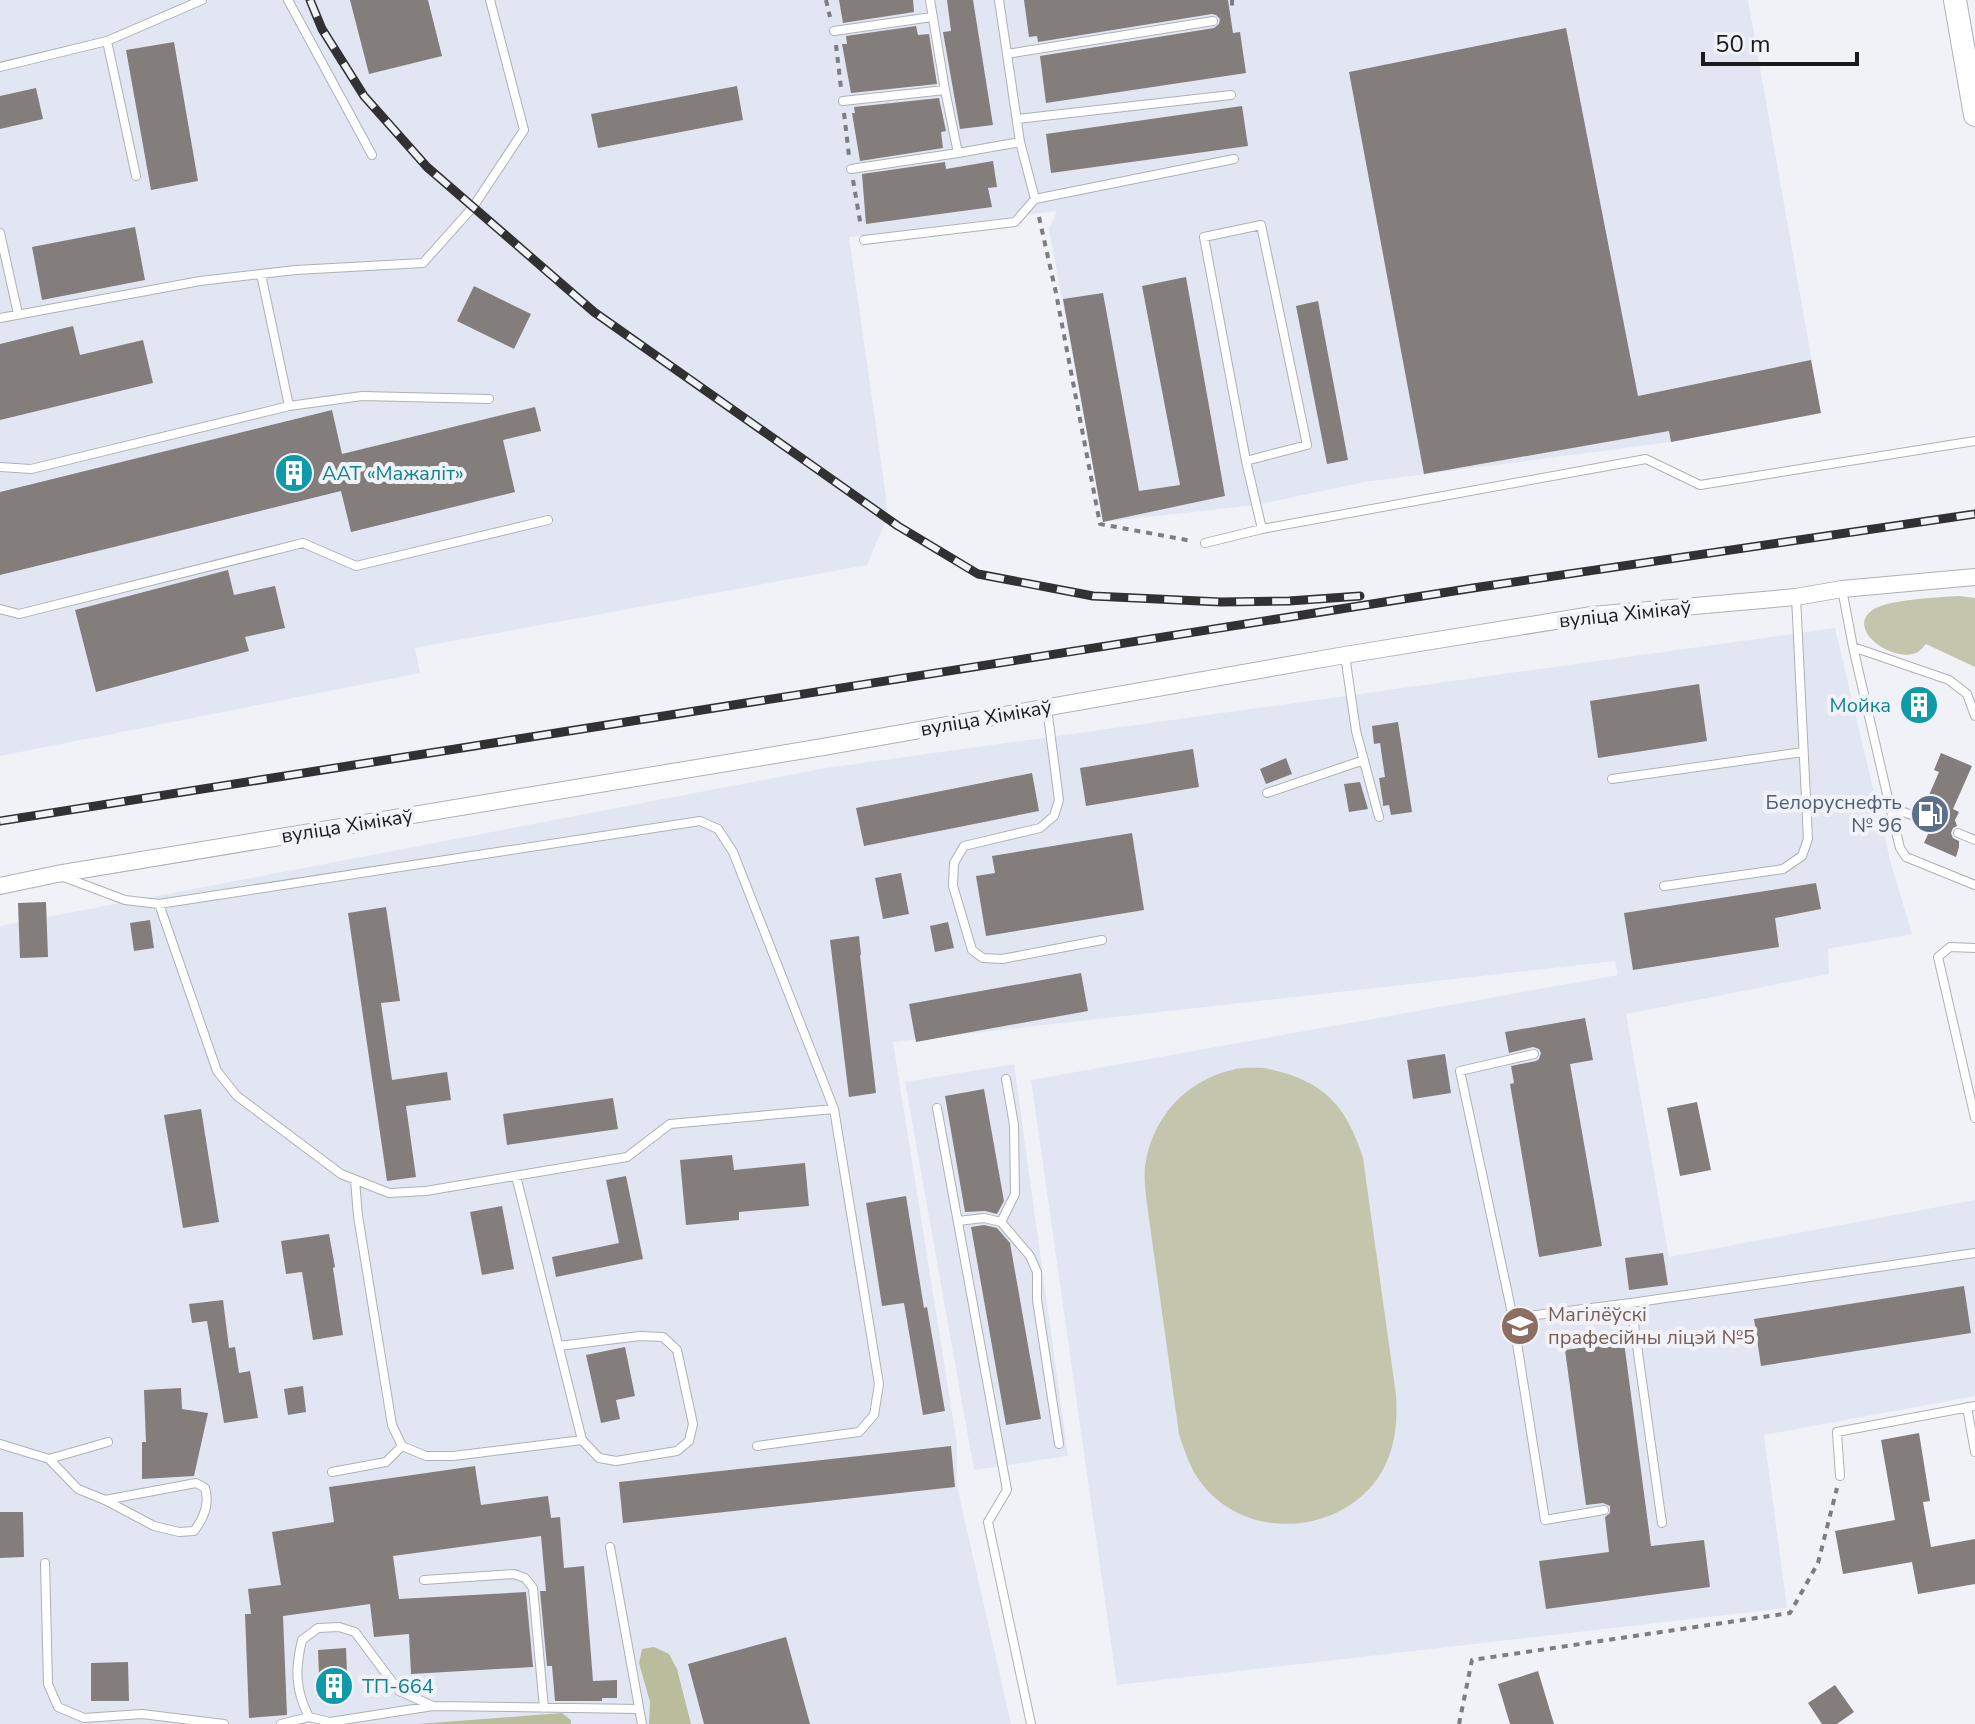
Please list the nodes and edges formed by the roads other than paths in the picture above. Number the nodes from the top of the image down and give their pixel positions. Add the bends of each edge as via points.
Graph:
1 (202, 0) edge
2 (288, 0) edge
3 (490, 0) edge
4 (930, 0) edge
5 (999, 0) edge
6 (1955, 0) edge
7 (932, 17) junction
8 (1213, 21) dead end
9 (834, 31) road end
10 (107, 41) junction
11 (1007, 54) junction
12 (0, 67) edge
13 (945, 90) junction
14 (1231, 95) dead end
15 (843, 101) road end
16 (1975, 115) edge
17 (1017, 119) junction
18 (1020, 142) junction
19 (958, 153) junction
20 (372, 155) dead end
21 (1234, 159) dead end
22 (851, 169) road end
23 (136, 176) dead end
24 (1035, 199) junction
25 (0, 233) edge
26 (864, 240) road end
27 (261, 274) junction
28 (18, 314) junction
29 (0, 318) edge
30 (489, 399) dead end
31 (289, 406) junction
32 (1975, 441) edge
33 (1246, 461) junction
34 (0, 467) edge
35 (548, 520) dead end
36 (1262, 529) junction
37 (1205, 543) road end
38 (1975, 577) edge
39 (1842, 589) junction
40 (1796, 597) junction
41 (0, 609) edge
42 (1853, 647) junction
43 (1345, 655) junction
44 (1047, 707) junction
45 (1975, 716) edge
46 (1803, 752) junction
47 (1364, 760) junction
48 (1612, 779) dead end
49 (1267, 793) dead end
50 (1890, 807) junction
51 (1379, 817) dead end
52 (1925, 820) dead end
53 (1958, 833) dead end
54 (1975, 840) edge
55 (57, 874) junction
56 (1975, 885) edge
57 (0, 886) edge
58 (1664, 886) dead end
59 (159, 904) junction
60 (1102, 940) dead end
61 (1975, 948) edge
62 (1534, 1054) dead end
63 (1006, 1079) dead end
64 (937, 1108) dead end
65 (834, 1109) junction
66 (1975, 1118) edge
67 (516, 1176) junction
68 (355, 1180) junction
69 (958, 1221) junction
70 (1001, 1222) junction
71 (1975, 1253) edge
72 (1631, 1303) junction
73 (1513, 1318) junction
74 (559, 1346) junction
75 (1971, 1406) edge
76 (582, 1440) junction
77 (108, 1442) dead end
78 (0, 1444) edge
79 (1059, 1444) dead end
80 (402, 1446) junction
81 (757, 1446) dead end
82 (1975, 1452) edge
83 (49, 1459) junction
84 (332, 1472) dead end
85 (1840, 1476) road end
86 (105, 1500) junction
87 (1659, 1502) junction
88 (1645, 1504) dead end
89 (1604, 1510) dead end
90 (1662, 1523) dead end
91 (610, 1547) dead end
92 (45, 1563) dead end
93 (424, 1580) dead end
94 (433, 1706) junction
95 (544, 1708) junction
96 (639, 1709) junction
97 (309, 1717) junction
98 (224, 1724) edge
99 (281, 1724) edge
100 (642, 1724) edge
101 (1031, 1724) edge

1 - 10 lane
2 - 20 lane
3 - 27 lane via 524,130 473,207 423,263
4 - 7 lane
5 - 11 lane
6 - 16 street
7 - 9 lane
7 - 13 lane
8 - 11 lane
10 - 12 lane
10 - 23 lane
11 - 17 lane
13 - 15 lane
13 - 19 lane
14 - 17 lane
17 - 18 lane
18 - 19 lane
18 - 24 lane
19 - 22 lane
21 - 24 lane
24 - 26 lane via 1015,222
25 - 28 lane
27 - 28 lane
27 - 31 lane
28 - 29 lane
30 - 31 lane via 362,396
31 - 34 lane via 31,469
32 - 36 lane via 1700,485 1646,459
33 - 33 lane via 1204,237 1261,225 1307,445
33 - 36 lane
35 - 41 lane via 356,566 303,543 19,614
36 - 37 lane
38 - 39 street, вуліца Хімікаў
39 - 40 street, вуліца Хімікаў
39 - 42 lane
40 - 43 street, вуліца Хімікаў via 1592,615
40 - 46 lane
42 - 45 lane via 1949,680 1967,694
42 - 50 lane
43 - 44 street, вуліца Хімікаў
43 - 47 lane
44 - 55 street, вуліца Хімікаў
44 - 60 lane via 1059,800 1054,816 1040,828 964,846 954,863 953,886 972,950 983,958
46 - 48 lane
46 - 58 lane via 1808,839 1802,856 1783,869
47 - 49 lane
47 - 51 lane
50 - 52 lane
50 - 56 lane via 1906,857
53 - 54 lane
55 - 57 street, вуліца Хімікаў
55 - 59 lane via 125,900
59 - 65 lane via 700,821 718,829 733,852
59 - 68 lane via 217,1071 237,1096
61 - 66 lane via 1950,947 1938,957
62 - 73 lane via 1460,1071
63 - 70 lane via 1014,1125 1015,1194
64 - 69 lane
65 - 67 lane via 670,1124 627,1157
65 - 81 lane via 879,1384 874,1415 859,1432
67 - 68 lane via 389,1193
67 - 74 lane
68 - 80 lane via 392,1425
69 - 70 lane
69 - 101 lane via 1007,1490 988,1522
70 - 79 lane via 1037,1272
71 - 72 lane
72 - 73 lane
72 - 87 lane
73 - 89 lane via 1545,1520
74 - 76 lane
74 - 76 lane via 640,1336 663,1337 677,1350 693,1424 689,1441 677,1451 616,1461 599,1458
75 - 82 lane
75 - 85 lane via 1837,1432
76 - 80 lane via 439,1456
77 - 83 lane
78 - 83 lane
80 - 84 lane via 386,1462
83 - 86 lane via 78,1489
86 - 86 lane via 196,1483 208,1497 203,1520 194,1531 179,1532 154,1526
87 - 88 lane
87 - 90 lane
91 - 96 lane
92 - 98 lane via 48,1684 58,1707 84,1718 142,1714
93 - 95 lane via 514,1574 525,1578 533,1588
94 - 95 lane
94 - 97 lane via 330,1722
94 - 97 lane via 399,1691 355,1632 318,1628 302,1640 296,1663 300,1700
95 - 96 lane
96 - 100 lane
97 - 99 lane

